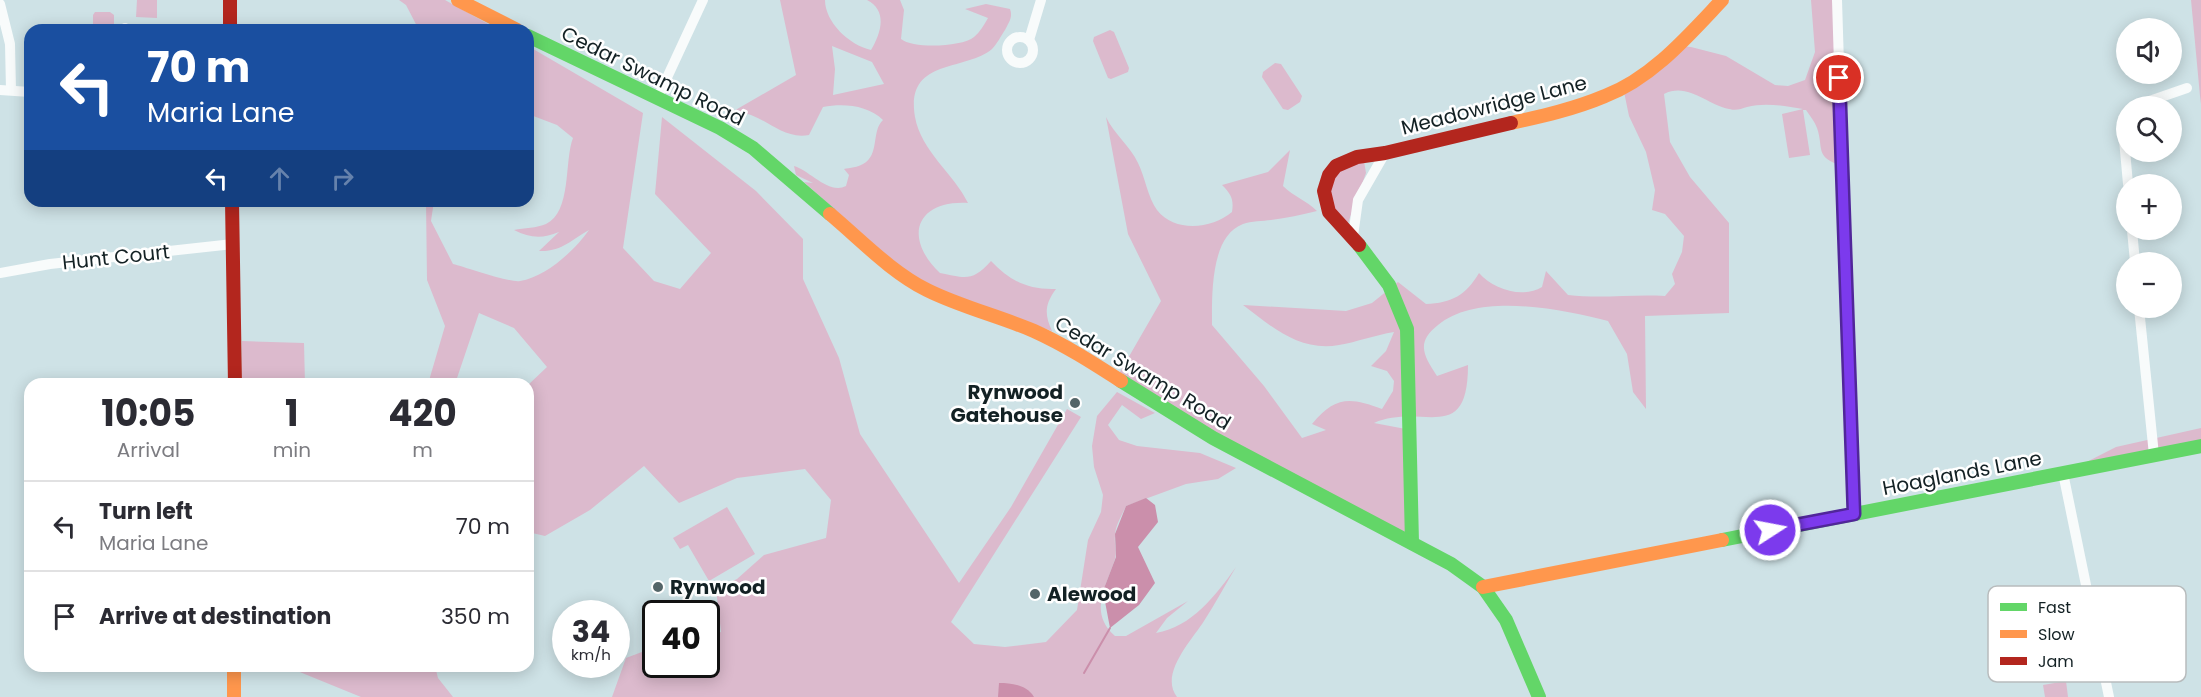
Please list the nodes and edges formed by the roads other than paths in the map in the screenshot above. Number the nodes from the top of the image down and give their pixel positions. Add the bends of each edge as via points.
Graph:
1 (230, 0) edge
2 (458, 0) edge
3 (703, 0) edge
4 (1041, 0) edge
5 (1722, 0) edge
6 (1837, 0) edge
7 (0, 4) edge
8 (230, 24) edge
9 (505, 24) edge
10 (534, 39) edge
11 (1029, 40) dead end
12 (2187, 88) dead end
13 (5, 90) edge
14 (24, 92) edge
15 (2164, 96) edge
16 (658, 98) junction
17 (1385, 153) junction
18 (232, 207) edge
19 (1353, 236) junction
20 (233, 244) junction
21 (0, 273) edge
22 (2140, 318) edge
23 (235, 378) edge
24 (2201, 446) edge
25 (2154, 455) junction
26 (2063, 473) junction
27 (1854, 514) junction
28 (1412, 543) junction
29 (2086, 586) edge
30 (1483, 587) junction
31 (234, 672) edge
32 (2106, 682) edge
33 (234, 697) edge
34 (1539, 697) edge
35 (2109, 697) edge

1 - 8 street
2 - 9 street
3 - 16 street
4 - 11 street
5 - 17 street, Meadowridge Lane via 1679,46 1606,96 1572,109
6 - 27 street
7 - 13 street via 10,44
10 - 16 street, Cedar Swamp Road
12 - 15 street
13 - 14 street
16 - 28 street, Cedar Swamp Road via 753,148 894,268 925,289 1070,349 1213,438
17 - 19 street, Meadowridge Lane via 1358,200
17 - 19 street, Meadowridge Lane via 1344,161 1326,180 1324,202
18 - 20 street
19 - 28 street, Meadowridge Lane via 1389,285 1407,330
20 - 21 street, Hunt Court
20 - 23 street
22 - 25 street
24 - 25 street, Hoaglands Lane
25 - 26 street, Hoaglands Lane
26 - 27 street, Hoaglands Lane
26 - 29 street
27 - 30 street, Hoaglands Lane
28 - 30 street, Cedar Swamp Road
30 - 34 street, Cedar Swamp Road via 1506,620
31 - 33 street
32 - 35 street

